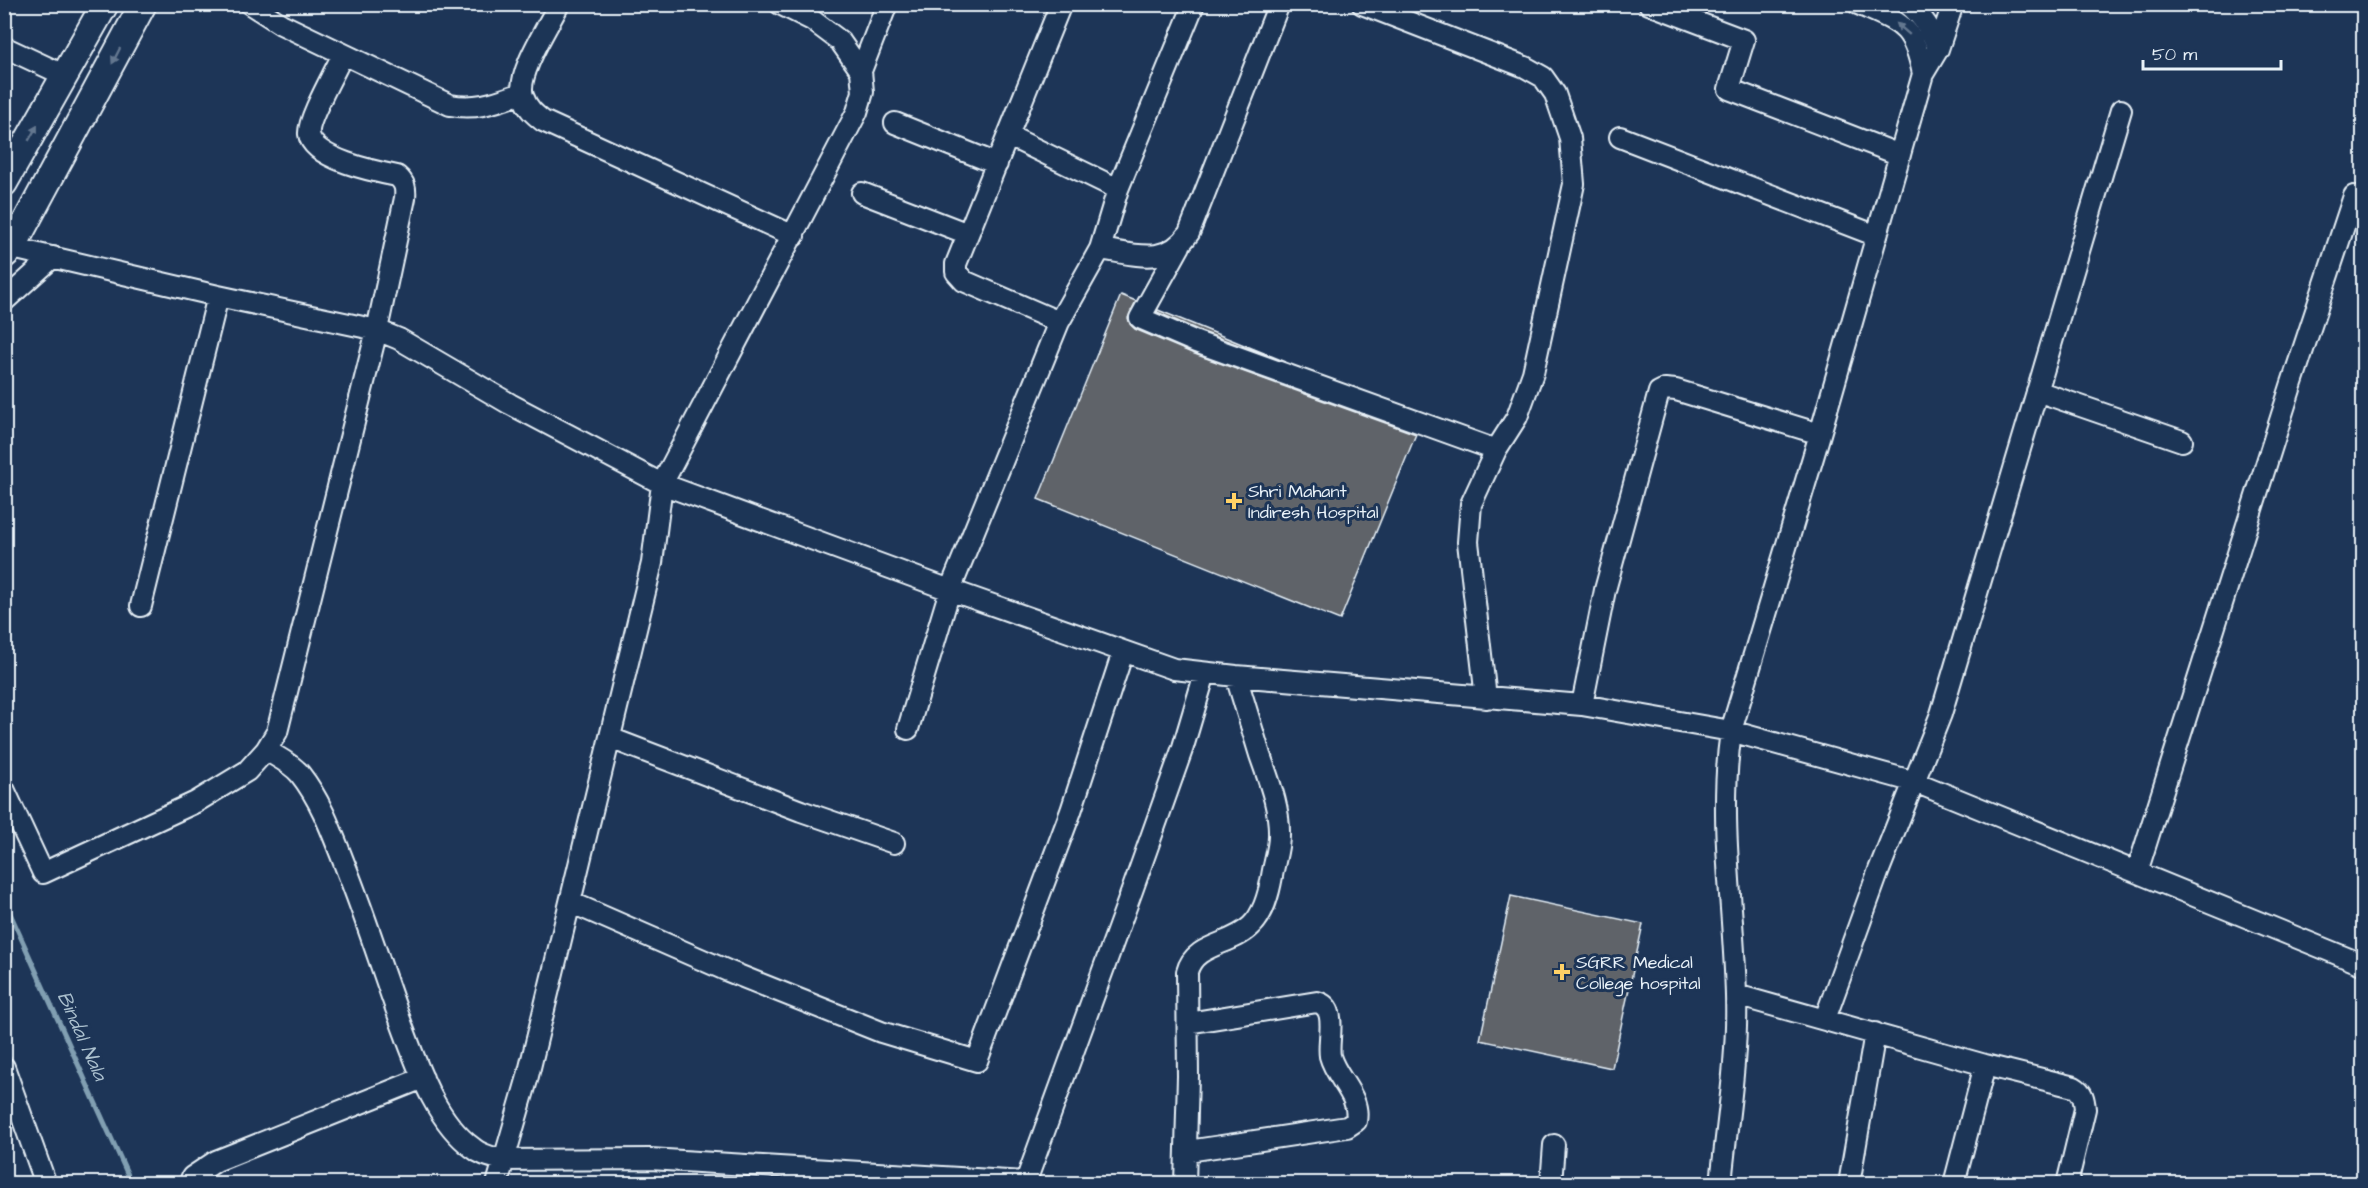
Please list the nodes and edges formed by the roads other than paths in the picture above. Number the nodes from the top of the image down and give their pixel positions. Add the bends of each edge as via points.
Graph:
1 (105, 4) edge
2 (143, 4) edge
3 (250, 4) edge
4 (559, 4) edge
5 (780, 4) edge
6 (887, 4) edge
7 (1061, 4) edge
8 (1194, 4) edge
9 (1279, 4) edge
10 (1362, 4) edge
11 (1648, 4) edge
12 (1858, 4) edge
13 (1908, 4) edge
14 (1953, 4) edge
15 (4, 46) edge
16 (1938, 49) junction
17 (343, 54) junction
18 (861, 71) junction
19 (1923, 74) junction
20 (66, 76) junction
21 (522, 93) junction
22 (2121, 110) dead end
23 (895, 123) dead end
24 (1009, 136) junction
25 (1620, 136) dead end
26 (1900, 155) junction
27 (997, 164) junction
28 (4, 183) edge
29 (1118, 189) junction
30 (862, 193) dead end
31 (2354, 196) dead end
32 (968, 234) junction
33 (794, 236) junction
34 (1877, 236) junction
35 (1180, 246) junction
36 (1100, 249) junction
37 (7, 250) edge
38 (52, 257) junction
39 (218, 296) junction
40 (4, 301) edge
41 (1059, 322) junction
42 (376, 330) junction
43 (2037, 392) junction
44 (1820, 434) junction
45 (2182, 441) dead end
46 (1496, 450) junction
47 (662, 484) junction
48 (950, 590) junction
49 (141, 606) dead end
50 (1123, 652) junction
51 (1205, 674) junction
52 (1236, 676) junction
53 (1486, 698) junction
54 (1576, 705) junction
55 (908, 729) dead end
56 (1731, 731) junction
57 (610, 738) junction
58 (266, 750) junction
59 (1915, 782) junction
60 (4, 789) edge
61 (894, 843) dead end
62 (2137, 872) junction
63 (570, 902) junction
64 (2364, 964) edge
65 (1736, 995) junction
66 (1825, 1019) junction
67 (1188, 1023) junction
68 (1875, 1033) junction
69 (1984, 1065) junction
70 (4, 1067) edge
71 (423, 1078) junction
72 (1554, 1145) dead end
73 (1188, 1151) junction
74 (502, 1160) junction
75 (1025, 1183) edge
76 (46, 1184) edge
77 (189, 1184) edge
78 (497, 1184) edge
79 (1185, 1184) edge
80 (1551, 1184) edge
81 (1721, 1184) edge
82 (1849, 1184) edge
83 (1954, 1184) edge
84 (2067, 1184) edge

1 - 20 main road
2 -> 37 main road
3 - 17 street
4 - 21 street via 523,75
5 - 18 street via 812,20 840,41
6 - 18 street
7 - 24 street
8 - 29 street
9 - 35 street via 1189,233
10 - 46 street via 1525,67 1543,77 1563,112 1574,184 1533,373 1517,417
11 - 26 street via 1744,40 1729,88
19 -> 12 street via 1918,48 1904,27
13 - 16 street via 1923,17
14 - 16 street
15 - 20 street
16 - 19 street
17 - 21 street via 450,105 467,108
17 - 42 street via 310,122 313,144 349,164 397,176 406,188
18 - 33 street via 863,92 857,112
19 - 26 street
28 -> 20 main road
21 - 33 street via 528,108 543,122
22 - 43 street
23 - 27 street
24 - 27 street
24 - 29 street
25 - 34 street
26 - 34 street
27 - 32 street
29 - 36 street
30 - 32 street
31 - 62 street
32 - 41 street via 956,264 956,272 964,281
33 - 47 street
34 - 44 street
35 - 36 street via 1151,256
35 - 46 street via 1140,318 1196,342
36 - 41 street
37 - 38 street
38 - 39 street
38 - 40 street
39 - 42 street
39 - 49 street
41 - 48 street
42 - 47 street
42 - 58 street via 278,732
43 - 45 street
43 - 59 street via 1941,714
44 - 54 street via 1676,390 1659,392
44 - 56 street
46 - 53 street via 1471,504 1468,524
47 - 48 street
47 - 57 street via 652,563
48 - 50 street
48 - 55 street
50 - 51 street via 1174,669
50 - 63 street via 1071,811 977,1061 881,1032
51 - 52 street
51 - 75 street via 1183,747
52 - 53 street
52 - 67 street via 1272,789 1279,838 1270,888 1251,927 1190,961
53 - 54 street
54 - 56 street
56 - 59 street
56 - 65 street via 1725,810
57 - 61 street
57 - 63 street
58 - 60 street via 248,771 196,802 43,873
58 - 71 street via 298,772 325,812
59 - 62 street
59 - 66 street
62 - 64 street
63 - 74 street
65 - 66 street
65 - 81 street via 1736,1057
66 - 68 street
67 - 73 street
67 - 73 street via 1323,1003 1330,1015 1331,1061 1358,1112 1356,1121 1347,1127
68 - 69 street
68 - 82 street
69 - 83 street
69 - 84 street via 2079,1090 2085,1109
70 - 76 street
71 - 74 street via 456,1133 472,1148
71 - 77 street via 216,1161 192,1177
72 - 80 street
73 - 79 street
74 - 75 street via 650,1159
74 - 78 street

